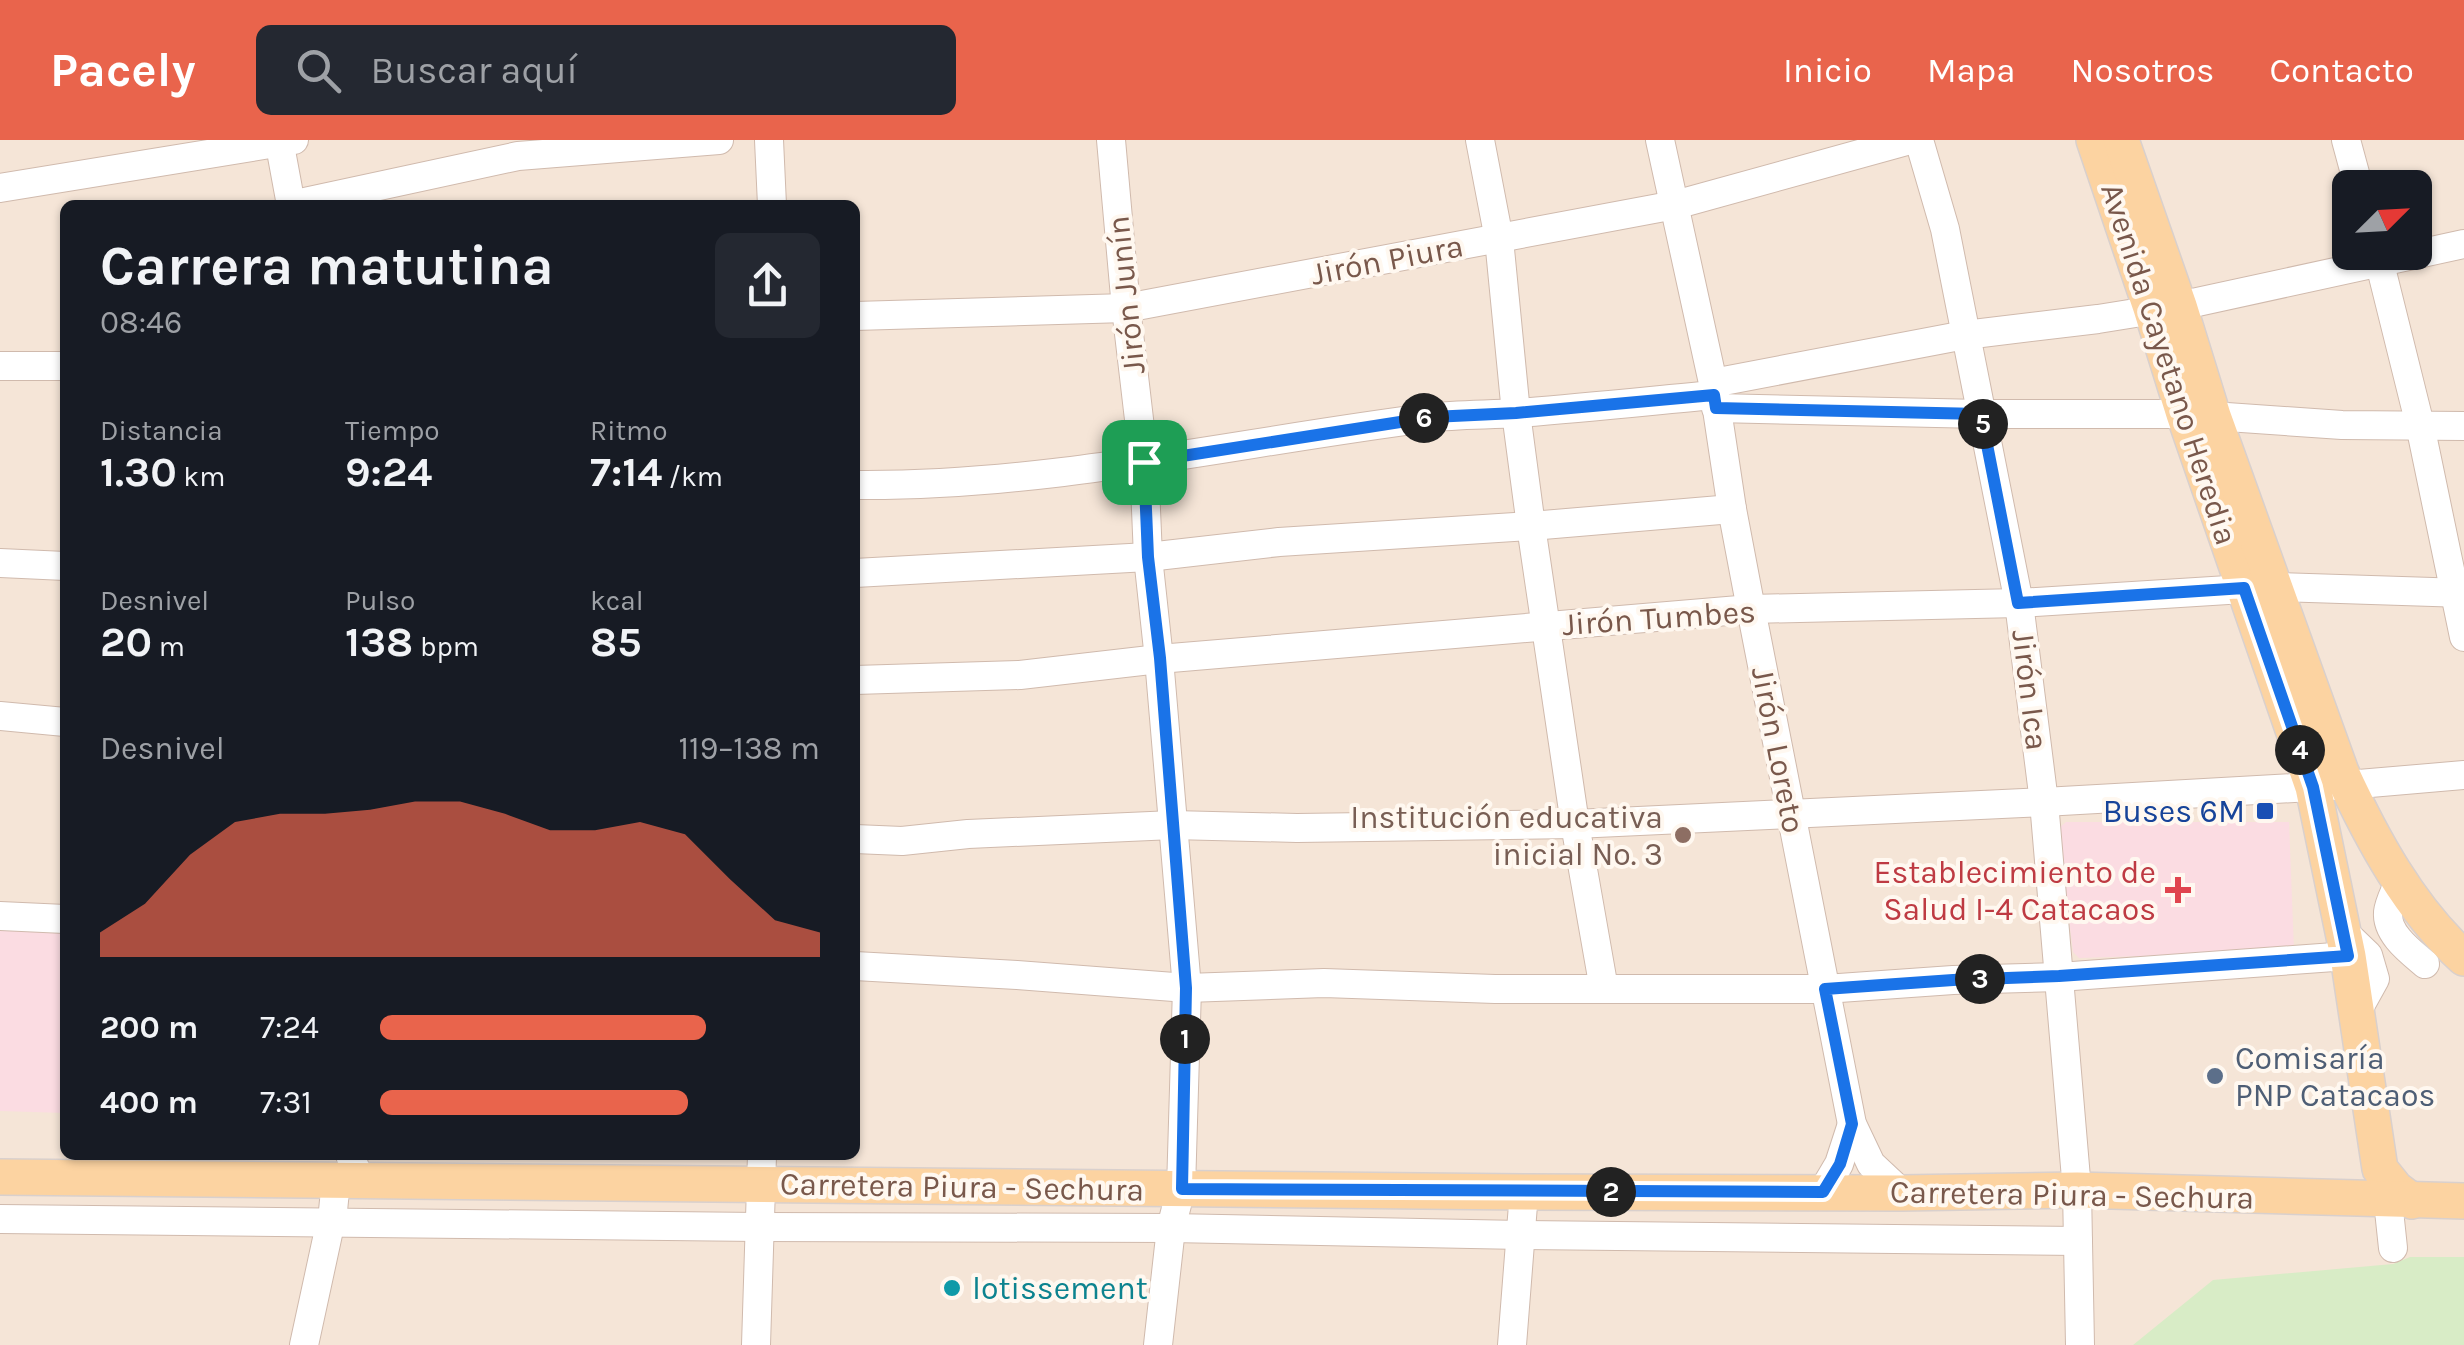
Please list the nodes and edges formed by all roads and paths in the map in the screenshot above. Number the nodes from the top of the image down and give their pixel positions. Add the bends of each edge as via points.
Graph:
1 (719, 140) edge
2 (769, 140) edge
3 (1111, 140) edge
4 (1480, 140) edge
5 (1660, 140) edge
6 (1910, 140) edge
7 (1920, 140) edge
8 (2094, 140) edge
9 (2121, 140) edge
10 (2346, 140) edge
11 (284, 141) edge
12 (2354, 170) edge
13 (0, 188) edge
14 (290, 200) edge
15 (314, 200) edge
16 (772, 200) edge
17 (1675, 205) junction
18 (1500, 239) junction
19 (2464, 244) edge
20 (2432, 249) edge
21 (2332, 268) edge
22 (2381, 270) edge
23 (2165, 307) junction
24 (1126, 308) junction
25 (860, 316) edge
26 (1965, 335) junction
27 (0, 366) edge
28 (60, 366) edge
29 (1715, 395) junction
30 (1516, 413) junction
31 (1981, 414) junction
32 (2198, 415) junction
33 (2420, 425) junction
34 (2464, 426) edge
35 (1144, 462) junction
36 (860, 485) edge
37 (1732, 509) junction
38 (1531, 526) junction
39 (1148, 557) junction
40 (0, 563) edge
41 (60, 566) edge
42 (860, 573) edge
43 (2260, 588) junction
44 (2459, 593) edge
45 (2018, 603) junction
46 (1751, 610) junction
47 (1546, 626) junction
48 (2464, 637) edge
49 (1160, 658) junction
50 (860, 680) edge
51 (0, 716) edge
52 (60, 722) edge
53 (2464, 776) edge
54 (2330, 786) junction
55 (2044, 802) junction
56 (1790, 813) junction
57 (1575, 824) junction
58 (1173, 826) junction
59 (860, 839) edge
60 (2399, 881) junction
61 (0, 916) edge
62 (60, 919) edge
63 (2346, 943) junction
64 (2463, 958) edge
65 (2425, 964) junction
66 (860, 966) edge
67 (2059, 976) junction
68 (2375, 979) junction
69 (1186, 988) junction
70 (1604, 989) junction
71 (1825, 989) junction
72 (2356, 1015) junction
73 (1852, 1124) junction
74 (338, 1170) edge
75 (761, 1170) edge
76 (0, 1177) edge
77 (1182, 1189) junction
78 (2077, 1190) junction
79 (1524, 1192) junction
80 (1823, 1192) junction
81 (1902, 1193) junction
82 (2384, 1193) junction
83 (2464, 1202) edge
84 (0, 1218) edge
85 (331, 1222) junction
86 (758, 1227) junction
87 (1171, 1228) junction
88 (1521, 1235) junction
89 (2078, 1242) junction
90 (2392, 1248) dead end
91 (304, 1345) edge
92 (756, 1345) edge
93 (1158, 1345) edge
94 (1512, 1345) edge
95 (2080, 1345) edge

1 - 15 street via 518,156
2 - 16 street
3 - 24 street, Jirón Junín
4 - 18 street
5 - 17 street, Jirón Loreto
6 - 17 street, Jirón Piura
7 - 26 street, Jirón Ica
8 - 23 main road, Avenida Cayetano Heredia
9 - 23 main road, Avenida Cayetano Heredia
10 - 12 street
11 - 13 street
11 - 14 street
17 - 18 street, Jirón Piura
17 - 29 street, Jirón Loreto
18 - 24 street, Jirón Piura
18 - 30 street
19 - 20 street
21 - 23 street
22 - 33 street
23 - 26 street
23 - 32 main road, Avenida Cayetano Heredia
24 - 25 street, Jirón Piura
24 - 35 street, Jirón Junín
26 - 29 street
26 - 31 street, Jirón Ica
27 - 28 street
29 - 30 street
29 - 31 street
29 - 37 street, Jirón Loreto
30 - 35 street via 1432,417
30 - 38 street
31 - 32 street
31 - 45 street, Jirón Ica
32 - 33 street
32 - 43 main road, Avenida Cayetano Heredia
33 - 34 street
33 - 44 street
35 - 36 street via 911,486
35 - 39 street, Jirón Junín
37 - 38 street
37 - 46 street, Jirón Loreto
38 - 39 street
38 - 47 street
39 - 42 street
39 - 49 street, Jirón Junín
40 - 41 street
43 - 44 street, Jirón Tumbes
43 - 45 street, Jirón Tumbes
43 - 54 main road, Avenida Cayetano Heredia
44 - 48 street
45 - 46 street, Jirón Tumbes
45 - 55 street, Jirón Ica
46 - 47 street, Jirón Tumbes
46 - 56 street, Jirón Loreto
47 - 49 street, Jirón Tumbes
47 - 57 street
49 - 50 street, Jirón Tumbes via 1020,675
49 - 58 street, Jirón Junín
51 - 52 street
53 - 54 street
54 - 55 street
54 - 60 main road, Avenida Cayetano Heredia via 2361,816
54 - 63 main road, Avenida Cayetano Heredia
55 - 56 street
55 - 67 street, Jirón Ica
56 - 57 street
56 - 71 street, Jirón Loreto
57 - 58 street
57 - 70 street
58 - 59 street
58 - 69 street, Jirón Junín
60 - 64 main road, Avenida Cayetano Heredia
60 - 65 street via 2390,926
61 - 62 street
63 - 67 street
63 - 68 street via 2368,955
63 - 72 main road, Avenida Cayetano Heredia
64 - 65 street
65 - 68 street
66 - 69 street
67 - 71 street
67 - 78 street, Jirón Ica
68 - 72 street
69 - 70 street via 1324,983
69 - 77 street, Jirón Junín
70 - 71 street
71 - 73 street, Jirón Loreto
72 - 82 main road, Avenida Cayetano Heredia
73 - 80 street
73 - 81 street, Jirón Loreto via 1871,1164
74 - 75 main road, Carretera Piura - Sechura
74 - 76 main road, Carretera Piura - Sechura
74 - 85 street
75 - 77 main road, Carretera Piura - Sechura
75 - 86 street
77 - 79 main road, Carretera Piura - Sechura
77 - 87 street, Jirón Junín
78 - 81 main road, Carretera Piura - Sechura
78 - 82 main road, Carretera Piura - Sechura
78 - 89 street, Jirón Ica
79 - 80 main road, Carretera Piura - Sechura
79 - 88 street
80 - 81 main road, Carretera Piura - Sechura
82 - 83 main road, Carretera Piura - Sechura
82 - 90 street
84 - 85 street
85 - 86 street
85 - 91 street
86 - 87 street
86 - 92 street
87 - 88 street
87 - 93 street, Jirón Junín
88 - 89 street
88 - 94 street
89 - 95 street, Jirón Ica

